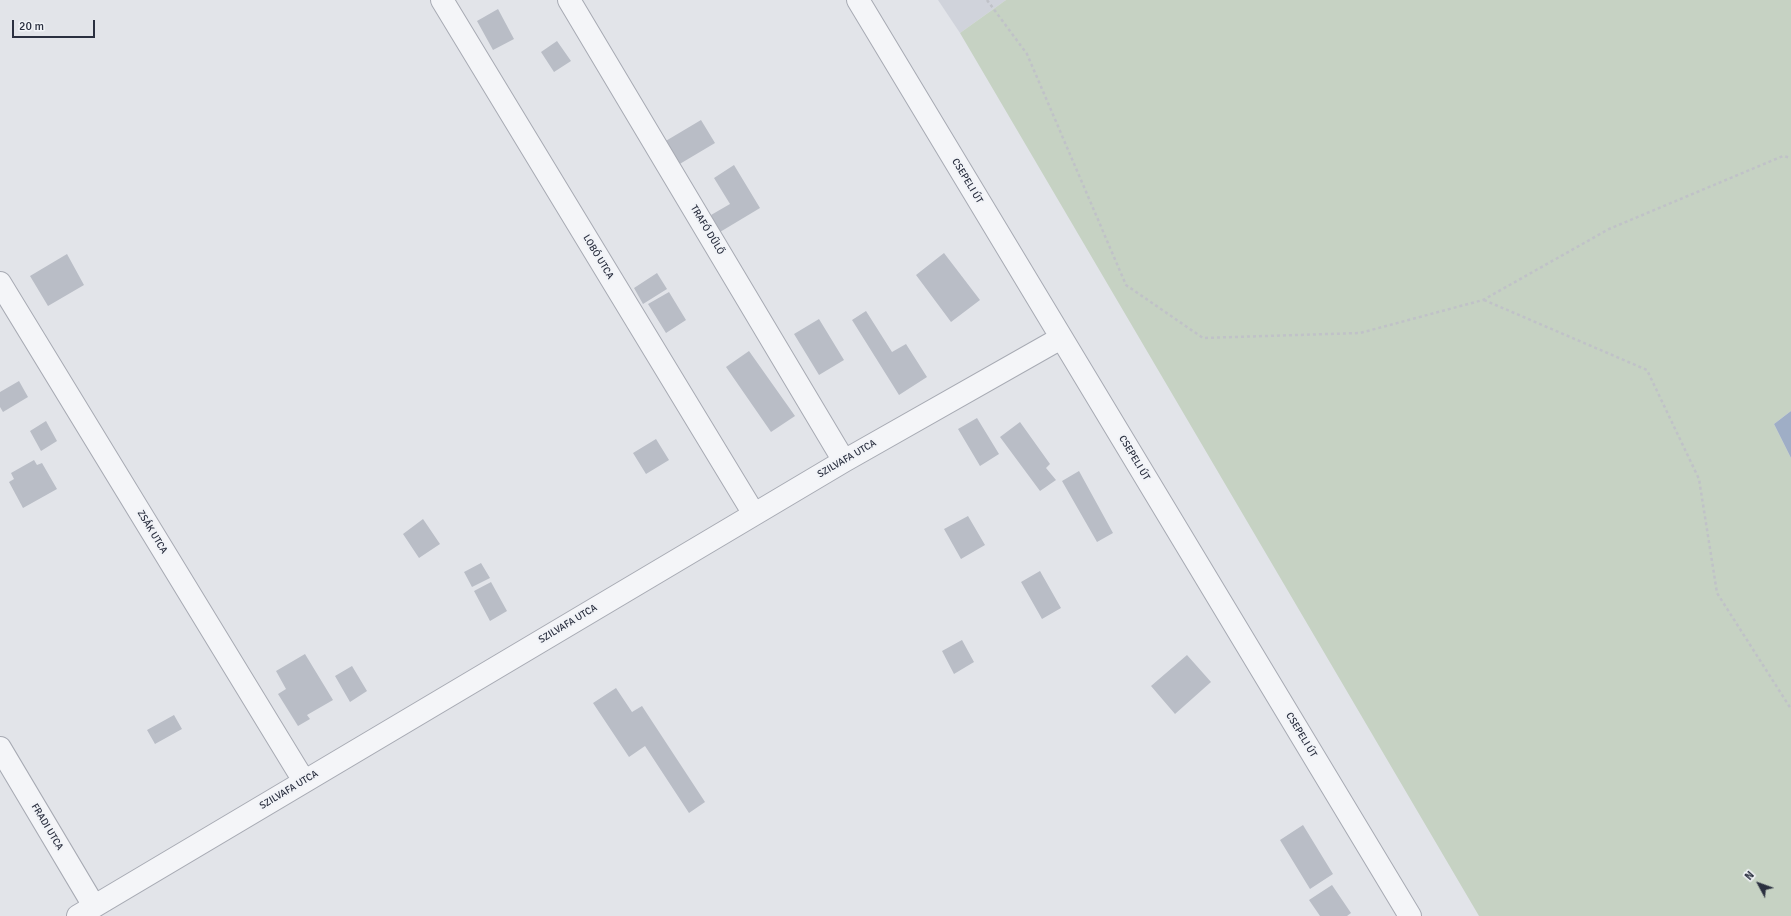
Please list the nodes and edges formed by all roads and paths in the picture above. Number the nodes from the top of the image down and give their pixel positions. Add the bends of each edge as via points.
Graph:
1 (442, 0) edge
2 (569, 0) edge
3 (858, 0) edge
4 (987, 0) edge
5 (1791, 158) edge
6 (0, 283) edge
7 (1483, 300) junction
8 (1062, 338) junction
9 (844, 461) junction
10 (754, 514) junction
11 (1791, 710) edge
12 (0, 748) edge
13 (304, 781) junction
14 (86, 911) edge
15 (1410, 916) edge

1 - 10 street, LOBÓ UTCA
2 - 9 street, TRAFÓ DŰLŐ
3 - 8 street, CSEPELI ÚT
4 - 7 path via 1027,54 1126,285 1203,338 1360,333
5 - 7 path via 1782,156 1610,229
6 - 13 street, ZSÁK UTCA
7 - 11 path via 1647,370 1699,478 1717,593
8 - 9 street, SZILVAFA UTCA
8 - 15 street, CSEPELI ÚT
9 - 10 street, SZILVAFA UTCA
10 - 13 street, SZILVAFA UTCA
12 - 14 street, FRADI UTCA
13 - 14 street, SZILVAFA UTCA

